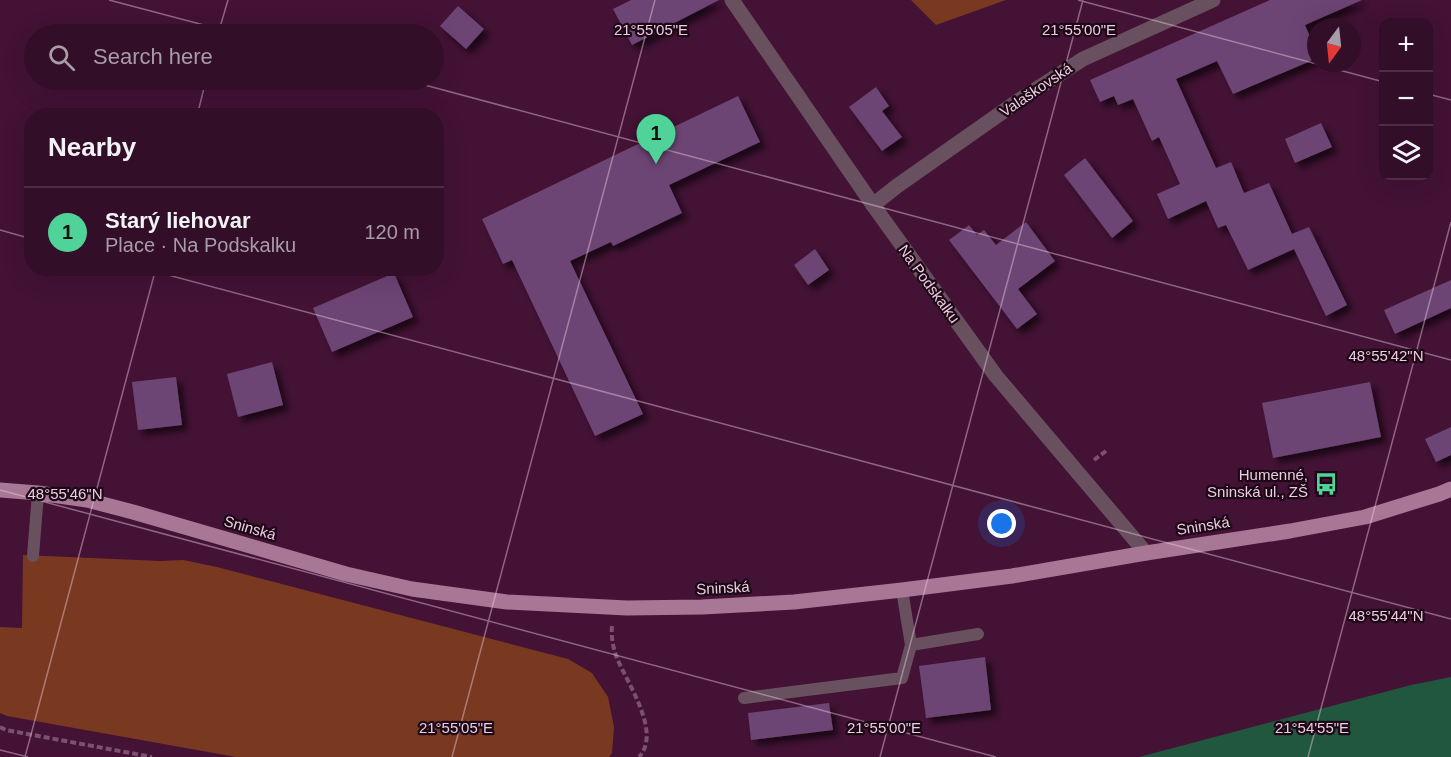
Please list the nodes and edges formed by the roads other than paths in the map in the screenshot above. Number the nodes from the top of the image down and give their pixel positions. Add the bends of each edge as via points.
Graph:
1 (732, 0) edge
2 (1213, 0) edge
3 (873, 205) junction
4 (0, 490) edge
5 (1447, 491) edge
6 (38, 493) junction
7 (1146, 553) junction
8 (33, 556) dead end
9 (902, 590) junction
10 (978, 634) dead end
11 (911, 645) junction
12 (744, 698) dead end

1 - 3 street, Na Podskalku
2 - 3 street, Valaškovská via 1083,59
3 - 7 street, Na Podskalku via 996,376
4 - 6 main road, Sninská
5 - 7 main road, Sninská via 1365,517
6 - 8 lane
6 - 9 main road, Sninská via 87,500 412,589 507,602 714,607
7 - 9 main road, Sninská
9 - 11 lane
10 - 11 lane
11 - 12 lane via 902,678

